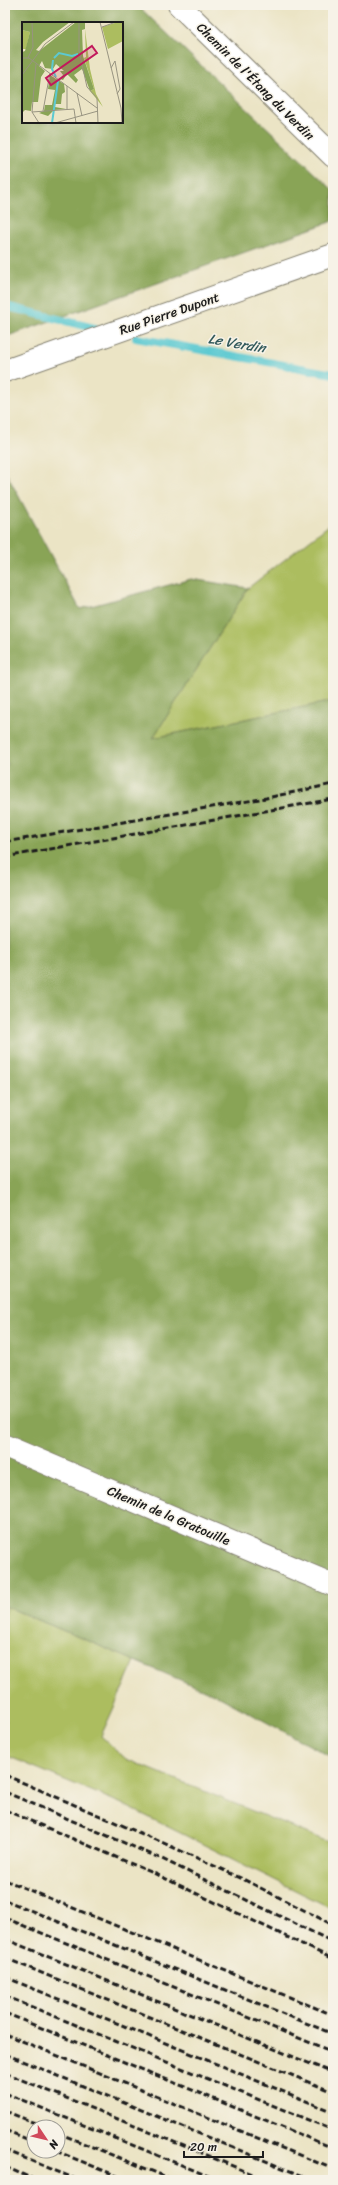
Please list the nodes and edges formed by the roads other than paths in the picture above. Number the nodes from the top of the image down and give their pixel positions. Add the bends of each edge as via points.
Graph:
1 (179, 5) edge
2 (333, 156) edge
3 (333, 255) edge
4 (5, 371) edge
5 (5, 1446) edge
6 (333, 1585) edge

1 - 2 street, Chemin de l'Étang du Verdin
3 - 4 street, Rue Pierre Dupont
5 - 6 street, Chemin de la Gratouille

